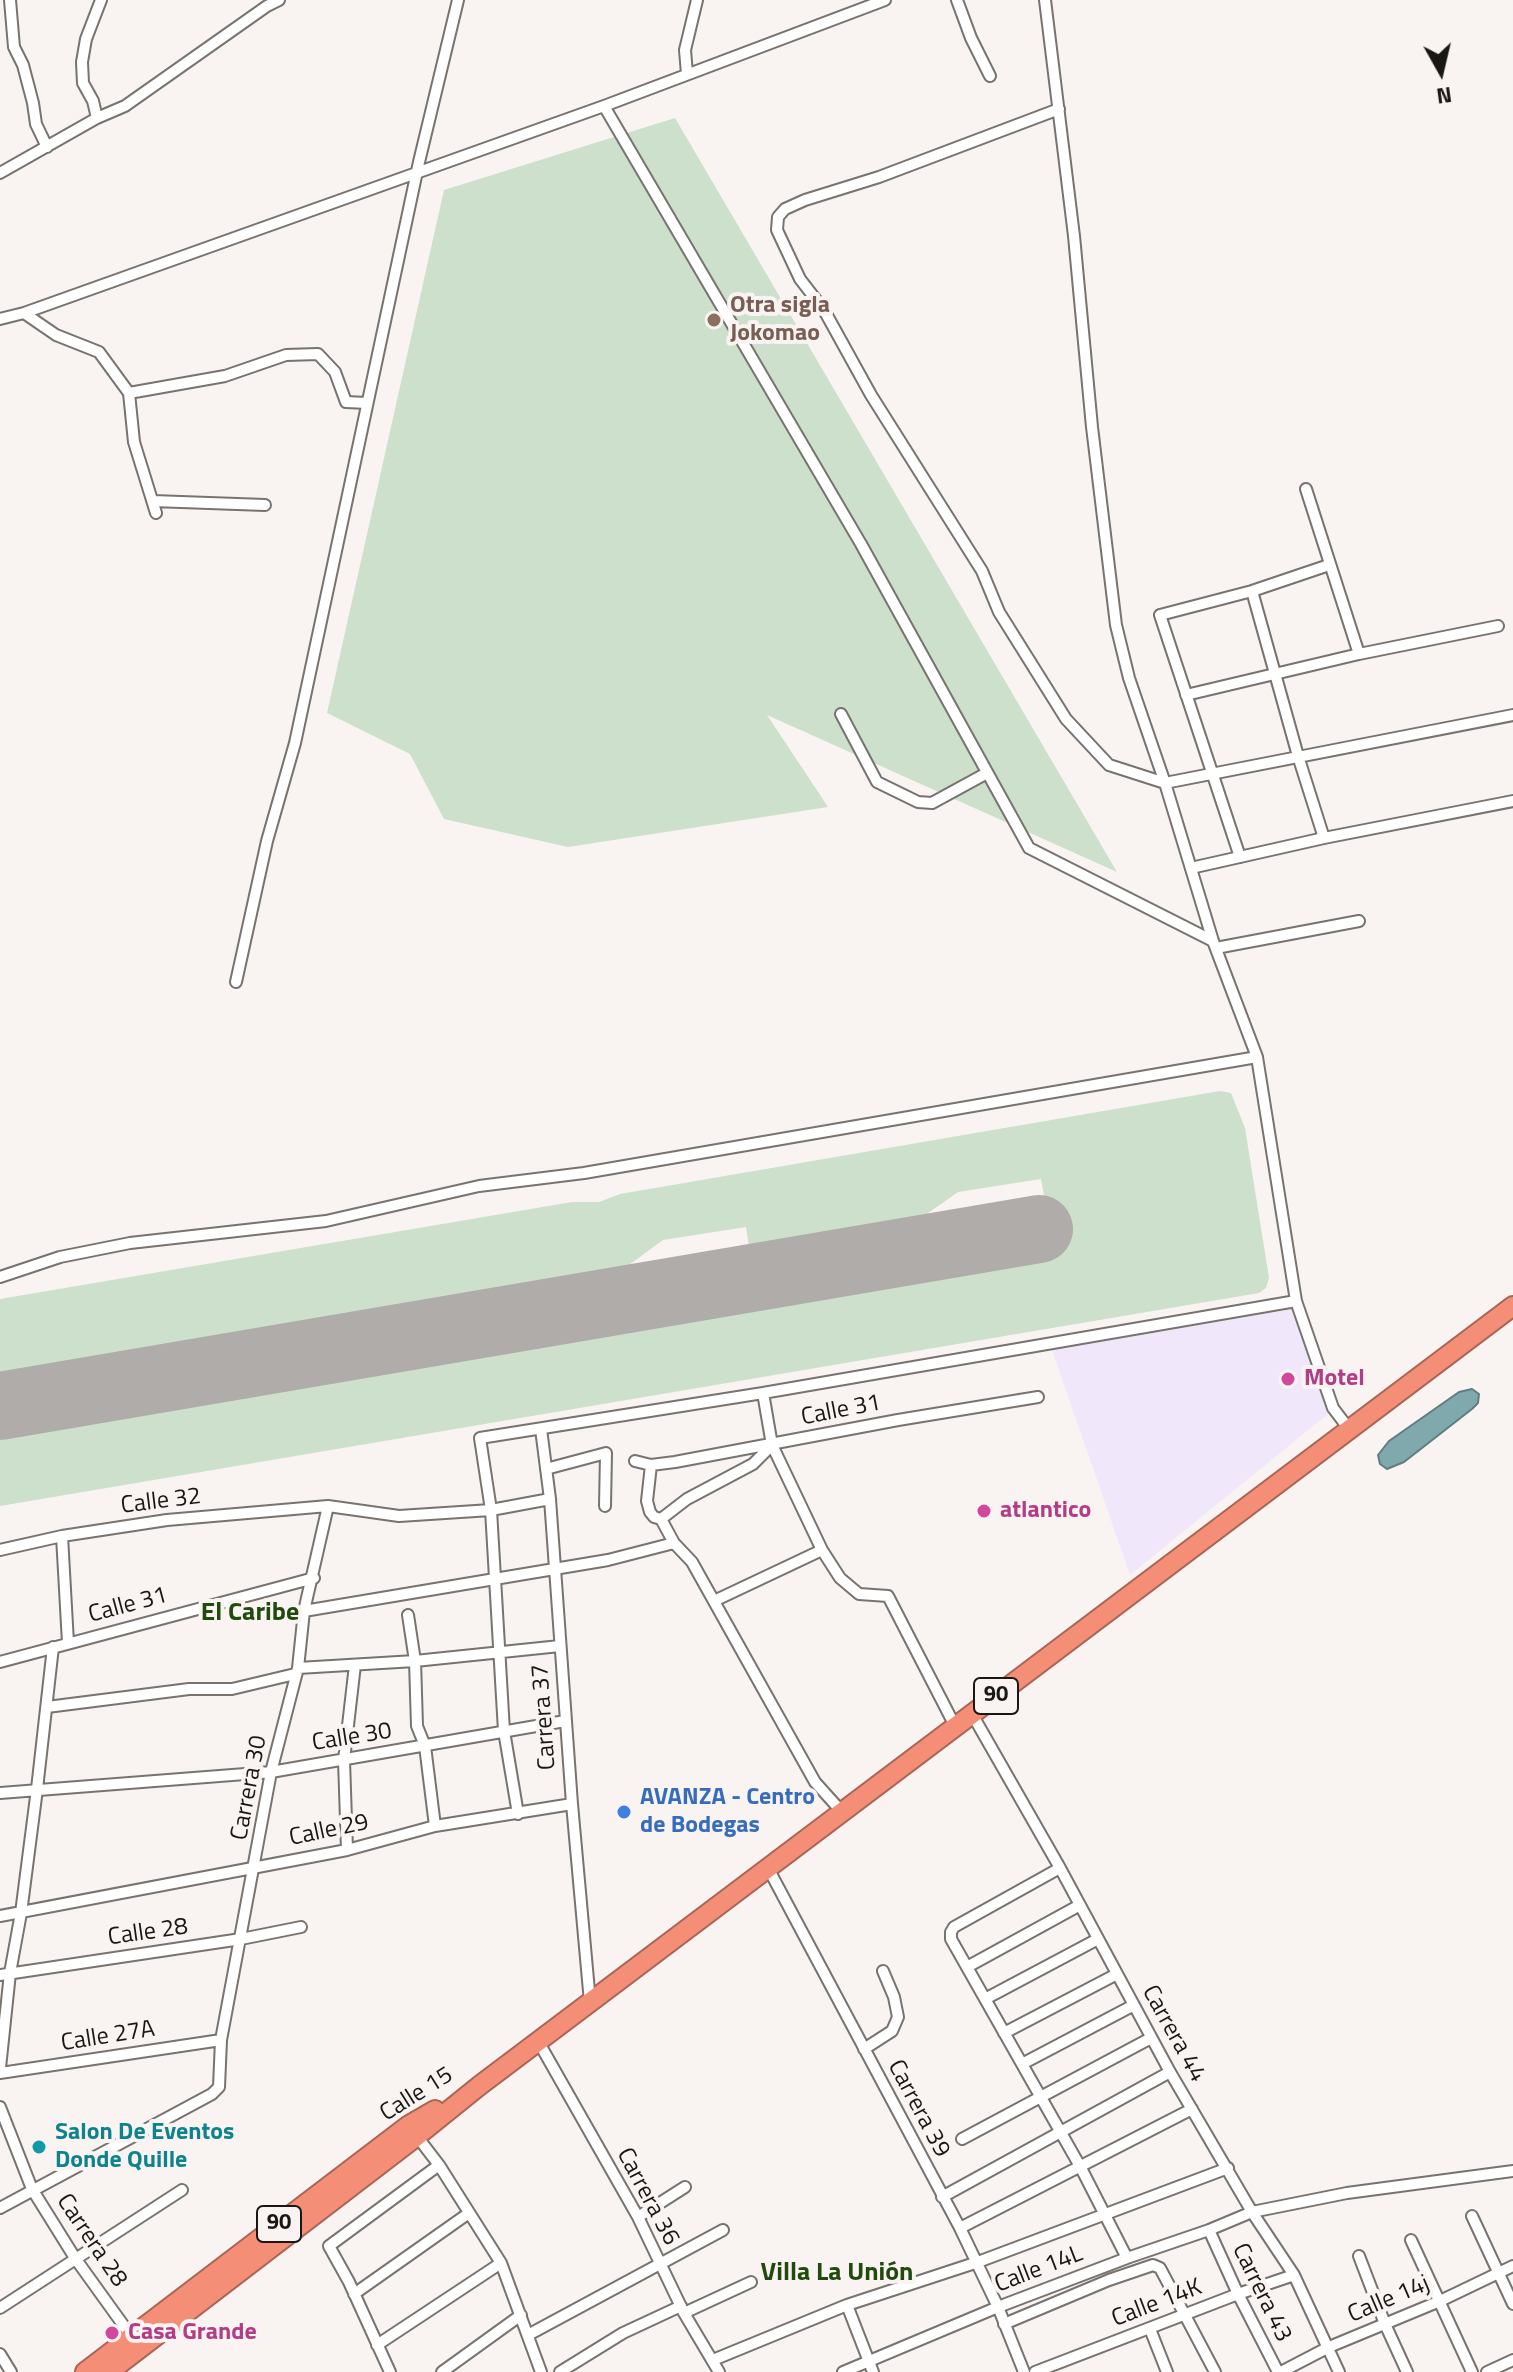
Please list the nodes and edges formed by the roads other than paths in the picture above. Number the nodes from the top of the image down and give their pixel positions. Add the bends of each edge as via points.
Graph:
1 (10, 0) edge
2 (101, 0) edge
3 (279, 0) edge
4 (458, 0) edge
5 (697, 0) edge
6 (885, 0) edge
7 (957, 0) edge
8 (1045, 0) edge
9 (687, 74) junction
10 (990, 76) dead end
11 (604, 106) junction
12 (1059, 109) junction
13 (97, 118) junction
14 (47, 147) junction
15 (0, 173) edge
16 (417, 173) junction
17 (24, 313) junction
18 (0, 319) edge
19 (129, 393) junction
20 (367, 403) junction
21 (1306, 489) dead end
22 (265, 505) dead end
23 (1329, 565) junction
24 (1252, 591) junction
25 (1498, 626) dead end
26 (1359, 654) junction
27 (1274, 675) junction
28 (1186, 695) junction
29 (841, 714) dead end
30 (1513, 715) edge
31 (1298, 756) junction
32 (987, 773) junction
33 (1212, 774) junction
34 (1165, 783) junction
35 (1513, 801) edge
36 (1324, 838) junction
37 (1240, 857) junction
38 (1191, 868) junction
39 (1359, 921) dead end
40 (1214, 945) junction
41 (236, 982) dead end
42 (1257, 1057) junction
43 (0, 1277) edge
44 (1296, 1301) junction
45 (1513, 1306) edge
46 (763, 1393) junction
47 (1038, 1397) dead end
48 (541, 1429) junction
49 (1349, 1429) junction
50 (772, 1445) junction
51 (635, 1461) dead end
52 (651, 1465) junction
53 (546, 1469) junction
54 (550, 1499) junction
55 (328, 1506) junction
56 (605, 1506) dead end
57 (491, 1510) junction
58 (661, 1519) junction
59 (62, 1536) junction
60 (674, 1543) junction
61 (0, 1550) edge
62 (822, 1550) junction
63 (554, 1569) junction
64 (314, 1578) junction
65 (495, 1579) junction
66 (714, 1601) junction
67 (304, 1611) junction
68 (408, 1615) dead end
69 (68, 1643) junction
70 (560, 1646) junction
71 (53, 1647) junction
72 (500, 1653) junction
73 (415, 1661) junction
74 (0, 1662) edge
75 (355, 1665) junction
76 (297, 1671) junction
77 (47, 1707) junction
78 (972, 1714) junction
79 (565, 1721) junction
80 (955, 1726) junction
81 (504, 1731) junction
82 (425, 1746) junction
83 (344, 1760) junction
84 (271, 1772) junction
85 (37, 1789) junction
86 (0, 1793) edge
87 (572, 1804) junction
88 (842, 1812) junction
89 (518, 1814) junction
90 (435, 1826) junction
91 (347, 1850) junction
92 (255, 1867) junction
93 (768, 1868) junction
94 (1060, 1868) junction
95 (1080, 1905) junction
96 (21, 1913) junction
97 (0, 1916) edge
98 (301, 1927) dead end
99 (241, 1939) junction
100 (1098, 1939) junction
101 (967, 1967) junction
102 (883, 1971) dead end
103 (5, 1974) edge
104 (1117, 1974) junction
105 (985, 1999) junction
106 (590, 2002) junction
107 (1134, 2005) junction
108 (1004, 2033) junction
109 (1151, 2038) junction
110 (221, 2040) junction
111 (538, 2041) junction
112 (864, 2049) junction
113 (1022, 2064) junction
114 (0, 2071) edge
115 (1170, 2072) junction
116 (1040, 2097) junction
117 (0, 2107) edge
118 (1192, 2109) junction
119 (413, 2131) junction
120 (1060, 2132) junction
121 (962, 2139) dead end
122 (14, 2149) junction
123 (0, 2152) edge
124 (439, 2165) junction
125 (1081, 2168) junction
126 (1228, 2168) junction
127 (1513, 2171) edge
128 (685, 2187) dead end
129 (32, 2189) junction
130 (182, 2190) dead end
131 (942, 2197) junction
132 (0, 2208) edge
133 (1252, 2212) junction
134 (469, 2213) junction
135 (1104, 2213) junction
136 (1472, 2216) dead end
137 (638, 2217) junction
138 (960, 2228) junction
139 (723, 2230) dead end
140 (1209, 2230) junction
141 (1411, 2240) dead end
142 (1359, 2256) dead end
143 (75, 2258) junction
144 (1127, 2258) junction
145 (978, 2262) junction
146 (501, 2263) junction
147 (660, 2264) junction
148 (1513, 2266) edge
149 (1499, 2273) junction
150 (1294, 2275) junction
151 (751, 2282) dead end
152 (354, 2294) junction
153 (1238, 2294) junction
154 (1440, 2301) junction
155 (1513, 2304) edge
156 (847, 2305) junction
157 (998, 2307) junction
158 (0, 2308) edge
159 (682, 2309) junction
160 (521, 2315) junction
161 (1185, 2316) junction
162 (1004, 2324) junction
163 (1385, 2324) junction
164 (1150, 2329) junction
165 (528, 2335) junction
166 (136, 2342) junction
167 (377, 2345) junction
168 (1329, 2347) junction
169 (0, 2354) edge
170 (713, 2360) junction
171 (1513, 2360) edge
172 (871, 2368) edge
173 (538, 2371) edge
174 (11, 2372) edge
175 (85, 2372) edge
176 (109, 2372) edge
177 (390, 2372) edge
178 (442, 2372) edge
179 (560, 2372) edge
180 (719, 2372) edge
181 (843, 2372) edge
182 (1024, 2372) edge
183 (1035, 2372) edge
184 (1167, 2372) edge
185 (1215, 2372) edge
186 (1280, 2372) edge
187 (1339, 2372) edge
188 (1407, 2372) edge
189 (1472, 2372) edge
190 (1487, 2372) edge

1 - 14 street via 14,47
2 - 13 street via 82,62 83,83
3 - 13 street via 125,106
4 - 16 street
5 - 9 street via 685,50
6 - 9 street
7 - 10 street
8 - 12 street
9 - 11 street
11 - 16 street
11 - 32 street via 861,544
12 - 34 street via 1116,625
12 - 34 street via 805,200 785,209 777,230 800,279 982,571 999,612 1066,719 1109,765
13 - 14 street
14 - 15 street
16 - 17 street
16 - 20 street
17 - 18 street
17 - 19 street via 56,335 99,352
19 - 20 street via 225,376 286,355 318,354 335,372 346,402
19 - 22 street via 134,442 154,507
20 - 41 street via 295,743
21 - 23 street
23 - 24 street
23 - 26 street
24 - 27 street
24 - 28 street via 1160,615
25 - 26 street
26 - 27 street
27 - 28 street
27 - 31 street
28 - 33 street
29 - 32 street via 877,782 918,802 932,803
30 - 31 street
31 - 33 street
31 - 36 street
32 - 40 street via 1029,848
33 - 34 street
33 - 37 street
34 - 38 street
35 - 36 street
36 - 37 street
37 - 38 street
38 - 40 street
39 - 40 street
40 - 42 street
42 - 43 street via 584,1173 479,1186 326,1221 130,1243 60,1257
42 - 44 street
44 - 46 street
44 - 49 street via 1333,1408
45 - 49 highway, 90
46 - 48 street
46 - 50 street
47 - 50 street, Calle 31
48 - 53 street, Carrera 37
48 - 57 street via 480,1438
49 - 78 highway, 90
50 - 52 street, Calle 31
50 - 58 street via 753,1464
50 - 62 street
51 - 52 street, Calle 31
52 - 58 street via 647,1501 650,1512
53 - 54 street, Carrera 37
53 - 56 street via 606,1453
54 - 57 street, Calle 32
54 - 63 street, Carrera 37
55 - 57 street, Calle 32 via 399,1516
55 - 59 street, Calle 32 via 167,1520
55 - 64 street, Carrera 30
57 - 65 street
58 - 60 street
59 - 61 street, Calle 32
59 - 69 street
60 - 63 street
60 - 66 street via 692,1562
62 - 66 street
62 - 80 street via 840,1578 859,1594 888,1596
63 - 65 street
63 - 70 street, Carrera 37
64 - 67 street, Carrera 30
64 - 69 street, Calle 31
65 - 67 street
65 - 72 street
66 - 88 street via 815,1782
67 - 76 street, Carrera 30
68 - 73 street
69 - 71 street, Calle 31
70 - 72 street
70 - 79 street, Carrera 37
71 - 74 street, Calle 31
71 - 77 street
72 - 73 street
72 - 81 street
73 - 75 street
73 - 82 street via 417,1726
75 - 76 street
75 - 83 street
76 - 77 street via 232,1689 189,1689
76 - 84 street, Carrera 30
77 - 85 street
78 - 80 highway, 90
78 - 94 street, Carrera 44
79 - 81 street, Calle 30
79 - 87 street, Carrera 37
80 - 88 highway, 90
81 - 82 street, Calle 30
81 - 89 street
82 - 83 street, Calle 30
82 - 90 street
83 - 84 street, Calle 30
83 - 91 street
84 - 85 street, Calle 30
84 - 92 street, Carrera 30
85 - 86 street, Calle 30
85 - 96 street
87 - 89 street, Calle 29
87 - 106 street, Carrera 37
88 - 93 highway, 90
89 - 90 street, Calle 29
90 - 91 street, Calle 29
91 - 92 street, Calle 29
92 - 96 street, Calle 29
92 - 99 street, Carrera 30
93 - 106 highway, 90
93 - 112 street, Carrera 39
94 - 95 street, Carrera 44
94 - 101 street via 954,1927 951,1939
95 - 100 street, Carrera 44
95 - 101 street
96 - 97 street, Calle 29
96 - 103 street
98 - 99 street, Calle 28
99 - 103 street, Calle 28
99 - 110 street, Carrera 30
100 - 104 street, Carrera 44
100 - 105 street
101 - 105 street
102 - 112 street via 898,2017 892,2031
103 - 114 street
104 - 107 street, Carrera 44
104 - 108 street
105 - 108 street
106 - 111 highway, 90
107 - 109 street, Carrera 44
107 - 113 street
108 - 113 street
109 - 115 street, Carrera 44
109 - 116 street
110 - 114 street, Calle 27A
110 - 129 street, Carrera 30 via 221,2079 212,2094
111 - 119 highway, Calle 15 / 90
111 - 137 street, Carrera 36
112 - 131 street, Carrera 39
113 - 116 street
115 - 118 street, Carrera 44
115 - 120 street
116 - 120 street
116 - 121 street
117 - 122 street, Carrera 28
118 - 125 street
118 - 126 street, Carrera 44
119 - 124 street
119 - 166 highway, Calle 15 / 90
120 - 125 street
120 - 131 street
122 - 123 street
122 - 129 street, Carrera 28
124 - 134 street
124 - 152 street via 329,2246
125 - 135 street
125 - 138 street
126 - 133 street, Carrera 44
126 - 135 street
127 - 133 street, Calle 14L via 1347,2193
128 - 137 street
129 - 132 street
129 - 143 street, Carrera 28
130 - 143 street
131 - 138 street, Carrera 39
133 - 140 street, Calle 14L
133 - 150 street, Carrera 44
134 - 146 street
134 - 152 street
135 - 144 street
135 - 145 street
136 - 149 street
137 - 147 street, Carrera 36
138 - 145 street, Carrera 39
139 - 147 street
140 - 144 street, Calle 14L
140 - 153 street, Carrera 43
141 - 154 street
142 - 163 street
143 - 158 street
143 - 166 street, Carrera 28
144 - 157 street, Calle 14L
145 - 156 street
145 - 157 street, Carrera 39
146 - 160 street
146 - 167 street
147 - 159 street, Carrera 36
147 - 165 street
148 - 149 street, Calle 14j
149 - 154 street, Calle 14j
149 - 155 street
150 - 153 street, Calle 14K
150 - 168 street, Carrera 44
151 - 159 street
152 - 167 street
153 - 161 street, Calle 14K
153 - 186 street, Carrera 43
154 - 163 street, Calle 14j
154 - 189 street
156 - 170 street
156 - 172 street
157 - 162 street, Carrera 39
157 - 172 street, Calle 14L
159 - 170 street, Carrera 36
159 - 179 street via 623,2333
160 - 165 street
160 - 178 street
161 - 162 street via 1160,2268 1153,2265
161 - 164 street, Calle 14K
161 - 185 street
162 - 182 street, Carrera 39
163 - 168 street, Calle 14j
163 - 188 street
164 - 183 street, Calle 14K
164 - 184 street
165 - 173 street
166 - 175 highway, Calle 15 / 90
166 - 176 highway, Calle 15 / 90
167 - 177 street
168 - 186 street, Calle 14j
168 - 187 street, Carrera 44
169 - 174 street
170 - 180 street, Carrera 36
171 - 190 street
172 - 181 street, Calle 14L

